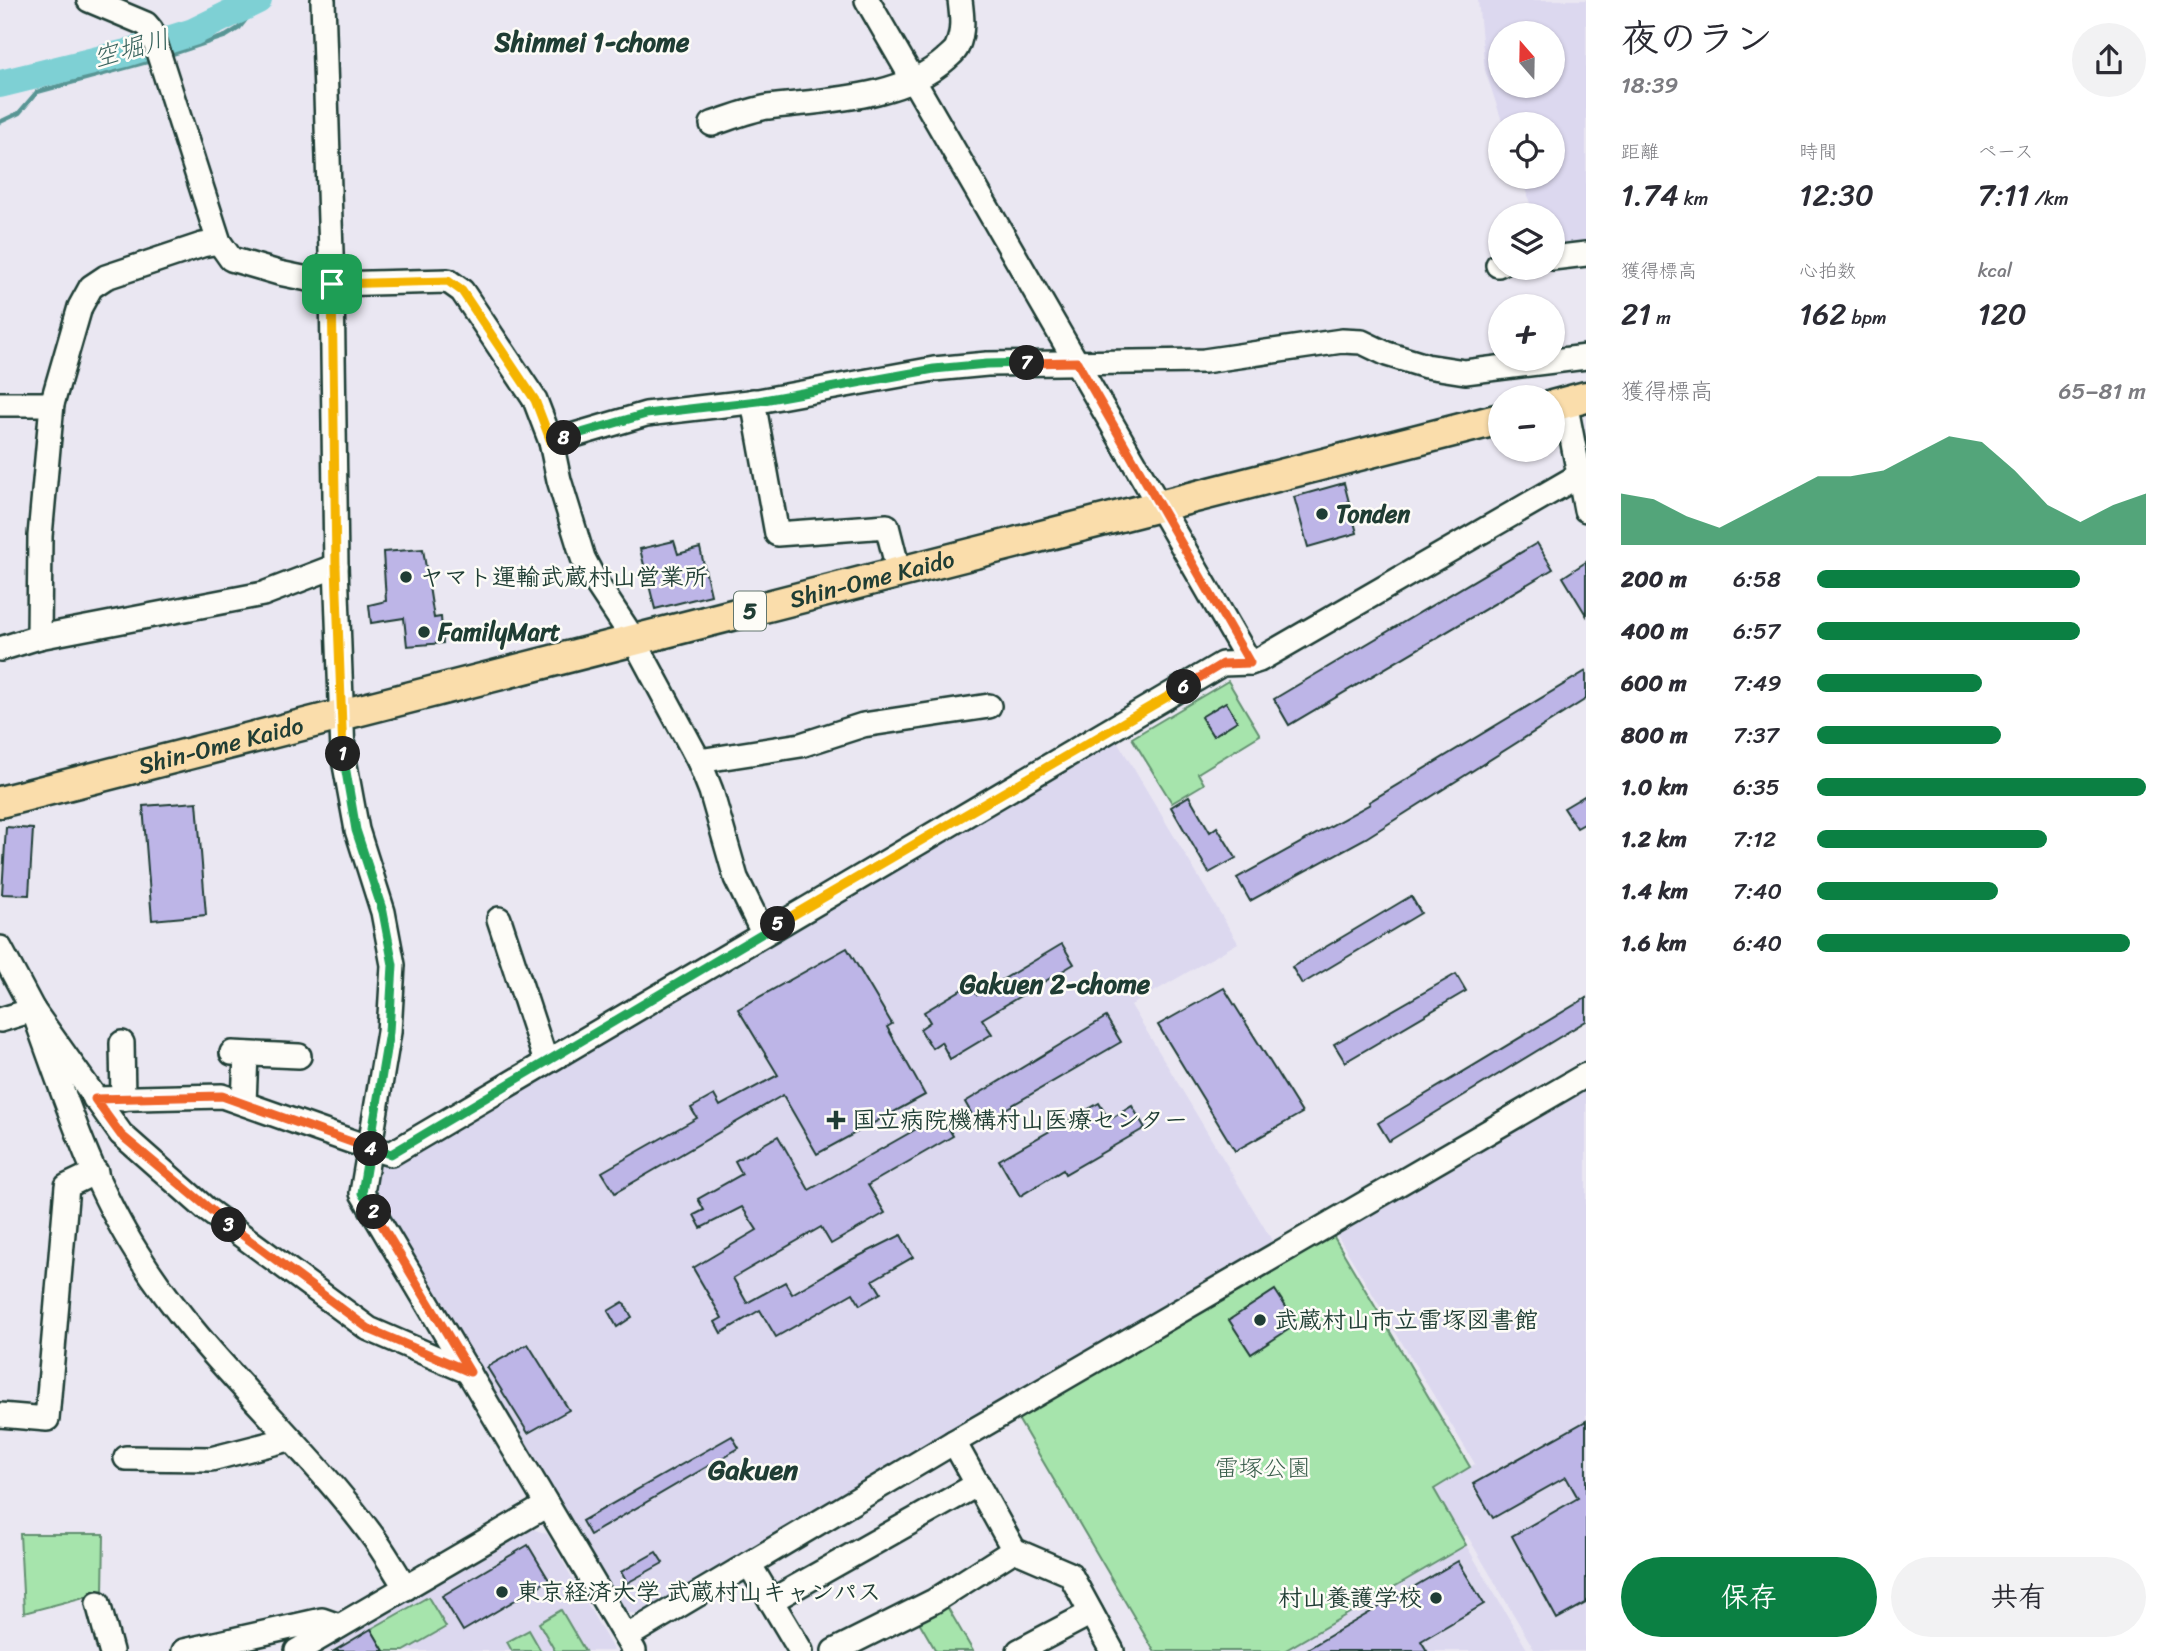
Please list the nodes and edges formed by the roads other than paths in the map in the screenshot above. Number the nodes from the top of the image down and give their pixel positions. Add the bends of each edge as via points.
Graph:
1 (89, 0) edge
2 (323, 0) edge
3 (867, 0) edge
4 (960, 0) edge
5 (914, 80) junction
6 (712, 124) dead end
7 (219, 242) junction
8 (1586, 254) edge
9 (1565, 256) edge
10 (332, 284) junction
11 (1586, 357) edge
12 (1077, 362) junction
13 (753, 401) junction
14 (1568, 402) edge
15 (0, 404) edge
16 (52, 404) junction
17 (1488, 422) edge
18 (551, 442) junction
19 (1582, 479) edge
20 (1160, 506) junction
21 (1586, 510) edge
22 (336, 566) junction
23 (899, 573) junction
24 (39, 637) junction
25 (634, 640) junction
26 (0, 649) edge
27 (1250, 663) junction
28 (989, 706) dead end
29 (341, 716) junction
30 (699, 761) junction
31 (0, 802) edge
32 (499, 919) dead end
33 (763, 933) junction
34 (0, 948) edge
35 (33, 1010) junction
36 (0, 1020) edge
37 (122, 1043) dead end
38 (299, 1056) dead end
39 (546, 1062) junction
40 (1586, 1075) edge
41 (95, 1099) junction
42 (123, 1100) junction
43 (244, 1103) junction
44 (370, 1148) junction
45 (96, 1172) junction
46 (470, 1372) junction
47 (0, 1415) edge
48 (289, 1439) junction
49 (954, 1442) junction
50 (126, 1458) dead end
51 (978, 1484) junction
52 (547, 1505) junction
53 (1014, 1550) junction
54 (749, 1564) junction
55 (406, 1588) junction
56 (771, 1601) junction
57 (98, 1603) dead end
58 (1091, 1613) junction
59 (339, 1626) junction
60 (630, 1644) edge
61 (111, 1651) edge
62 (184, 1651) edge
63 (297, 1651) edge
64 (801, 1651) edge
65 (834, 1651) edge
66 (1018, 1651) edge
67 (1112, 1651) edge

1 - 7 street via 151,30
2 - 10 street
3 - 5 street
4 - 5 street via 963,24 956,49
5 - 6 street via 889,89 765,107
5 - 12 street
7 - 10 street via 231,259
7 - 16 street via 106,276 91,287 80,307
8 - 9 street
10 - 18 street via 448,281 462,291 535,400
10 - 22 street
11 - 12 street via 1465,372 1426,366 1362,342 1342,341 1204,361
12 - 13 street via 934,369
12 - 20 street
13 - 18 street via 646,414
13 - 23 street via 777,534 887,526
14 - 19 street
15 - 16 street
16 - 24 street via 40,536
17 - 20 main road, Shin-Ome Kaido / 5
18 - 25 street via 583,558
19 - 21 street
19 - 27 street
20 - 23 main road, Shin-Ome Kaido / 5
20 - 27 street
22 - 24 street via 263,594
22 - 29 street
23 - 25 main road, Shin-Ome Kaido / 5
24 - 26 street
25 - 29 main road, Shin-Ome Kaido / 5
25 - 30 street
27 - 33 street via 1222,664
28 - 30 street via 863,725 801,745
29 - 31 main road, Shin-Ome Kaido / 5
29 - 44 street via 356,830 383,912 393,965 389,1032
30 - 33 street via 736,878
32 - 39 street
33 - 39 street
34 - 35 street
35 - 36 street
35 - 41 street
35 - 45 street
37 - 42 street
38 - 43 street via 239,1054
39 - 44 street via 391,1154
40 - 49 street
41 - 42 street
41 - 46 street via 121,1135 206,1209 302,1281 369,1329
42 - 43 street via 222,1096
43 - 44 street
44 - 46 street via 362,1193
45 - 47 street via 67,1186 47,1419
45 - 48 street via 136,1253 181,1316
46 - 52 street
48 - 50 street via 211,1459
48 - 55 street via 371,1534
49 - 51 street
49 - 54 street
51 - 53 street
51 - 56 street
52 - 55 street
52 - 60 street
53 - 58 street via 1070,1574
53 - 65 street via 934,1601
54 - 56 street
54 - 60 street
55 - 59 street
56 - 64 street
57 - 61 street
58 - 66 street
58 - 67 street
59 - 62 street via 322,1620
59 - 63 street

